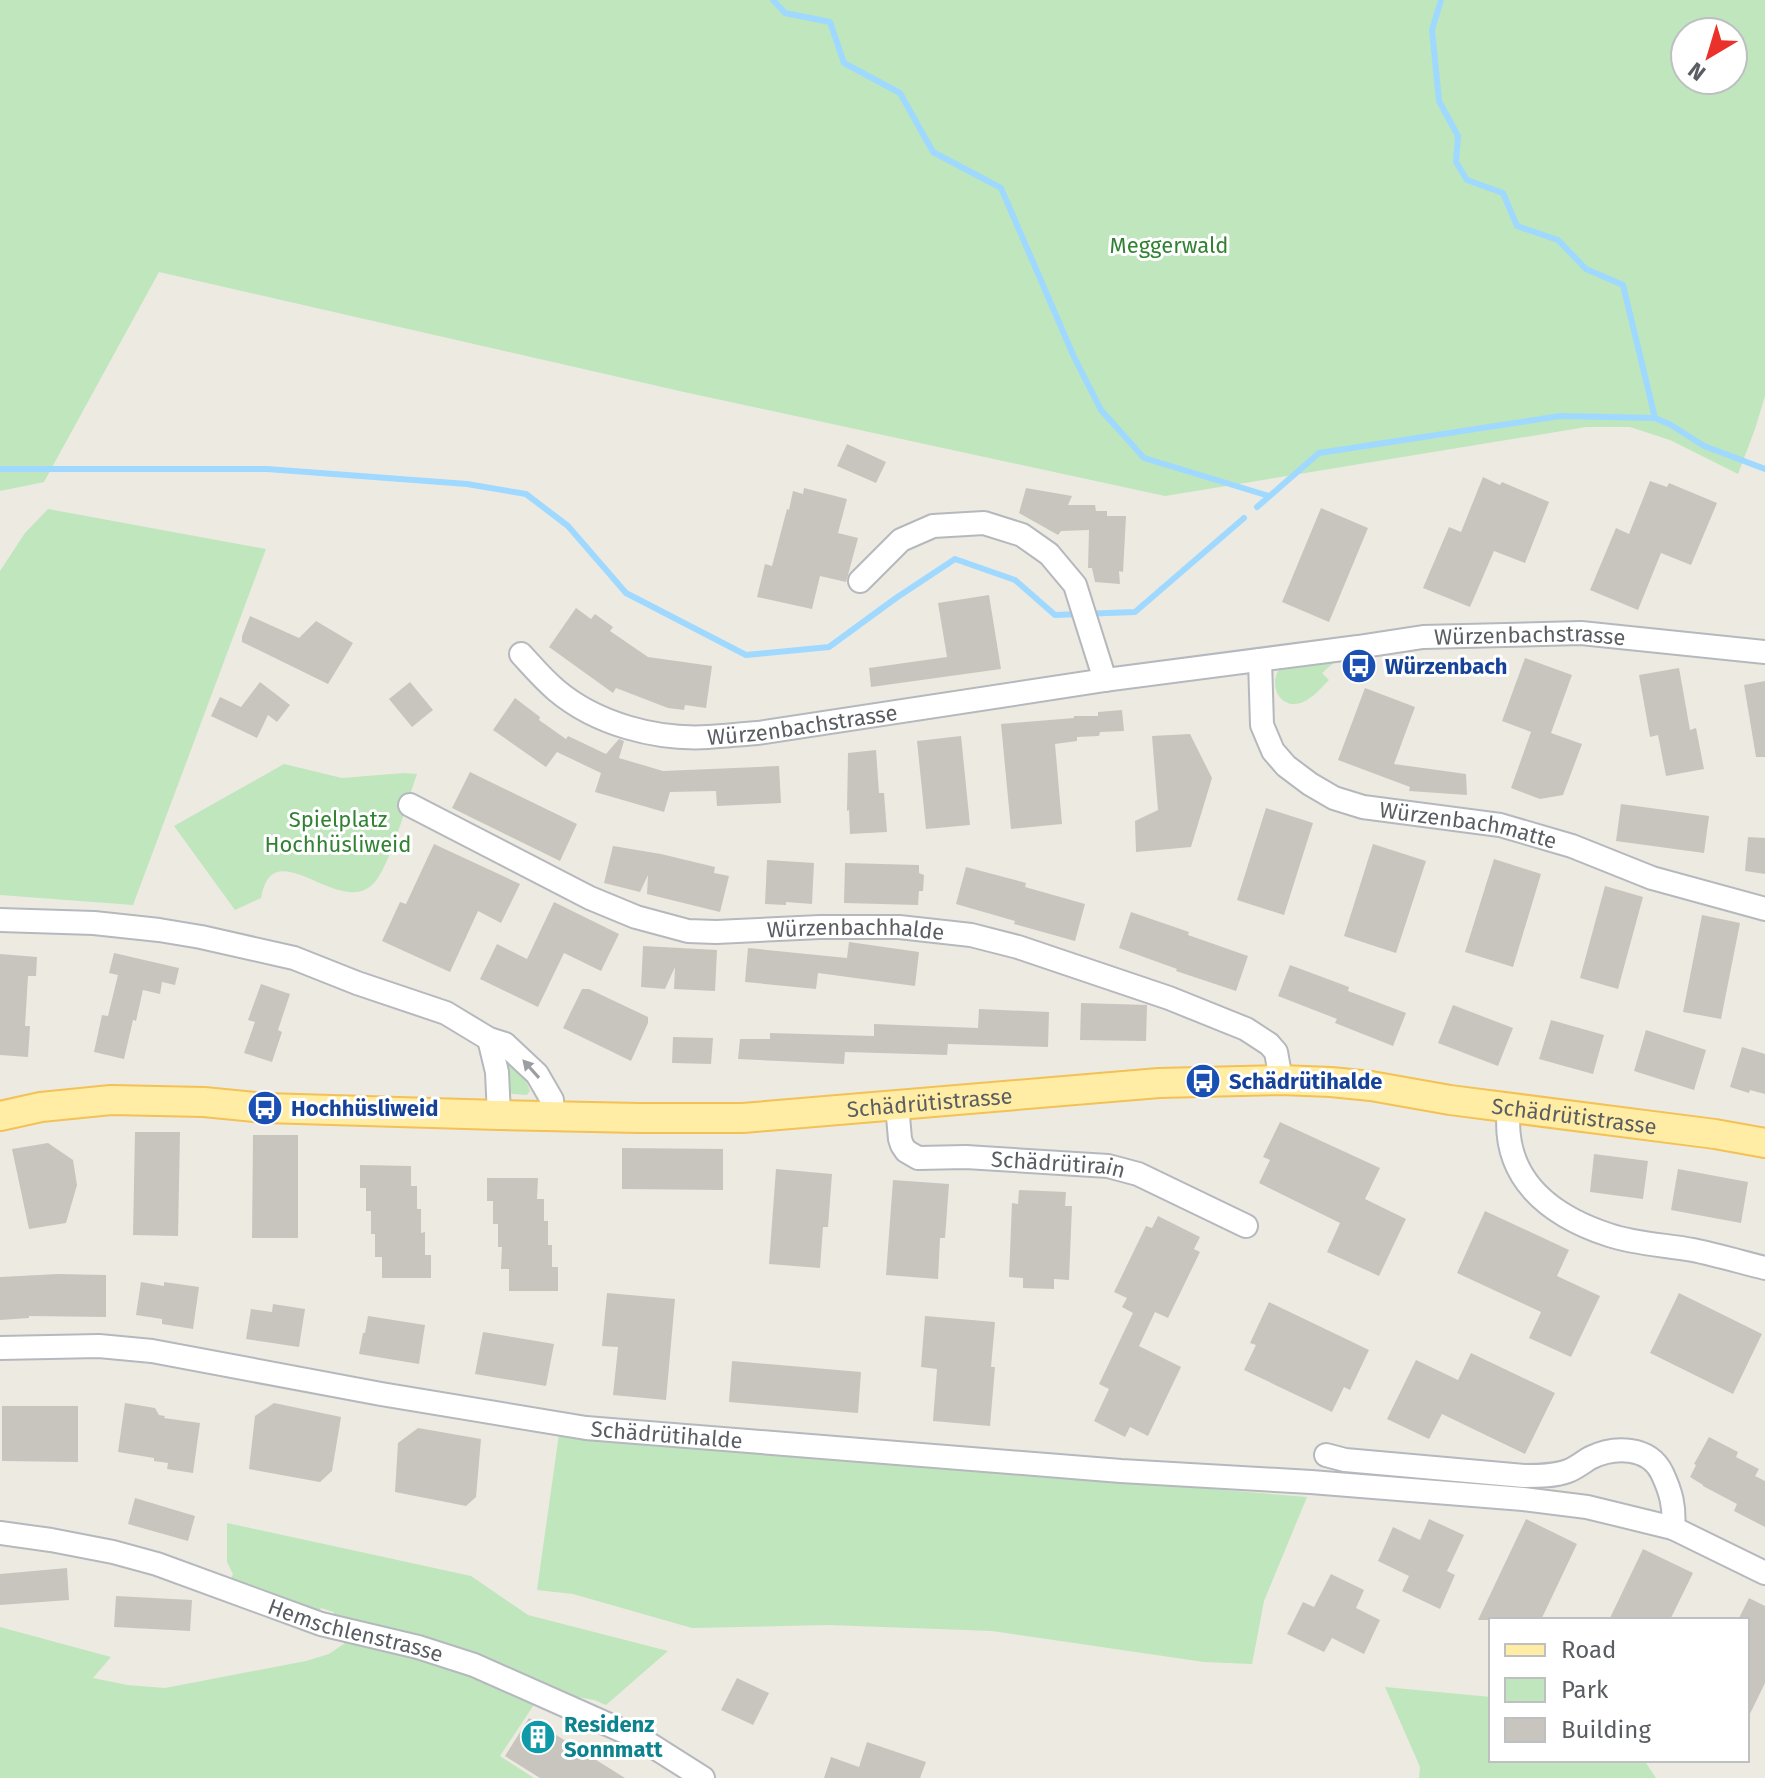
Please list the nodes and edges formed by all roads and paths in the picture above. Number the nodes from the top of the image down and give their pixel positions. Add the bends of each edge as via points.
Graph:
1 (860, 581) dead end
2 (1765, 652) edge
3 (521, 654) dead end
4 (1260, 660) junction
5 (1105, 680) junction
6 (410, 805) dead end
7 (1765, 909) edge
8 (0, 920) edge
9 (489, 1039) junction
10 (1281, 1080) junction
11 (897, 1105) junction
12 (1509, 1108) junction
13 (499, 1115) junction
14 (553, 1115) junction
15 (0, 1116) edge
16 (1765, 1143) edge
17 (1246, 1226) dead end
18 (1765, 1268) edge
19 (0, 1348) edge
20 (1326, 1455) dead end
21 (1673, 1528) junction
22 (0, 1533) edge
23 (1765, 1573) edge
24 (699, 1775) edge

1 - 5 street via 901,540 933,526 984,523 1022,535 1049,554 1075,585
2 - 4 street, Würzenbachstrasse via 1581,633 1478,634
3 - 5 street, Würzenbachstrasse via 556,690 590,712 626,727 705,737
4 - 5 street, Würzenbachstrasse
4 - 7 street, Würzenbachmatte via 1262,725 1268,743 1286,766 1334,798 1363,807 1500,825 1652,878
6 - 10 street, Würzenbachhalde via 590,898 688,931 899,927 971,935 1018,947 1246,1029 1276,1052
8 - 9 street via 159,930 294,958 446,1013
9 - 13 street
14 -> 9 street via 552,1100 537,1074 505,1044
10 - 11 main road, Schädrütistrasse via 1159,1083
10 - 12 main road, Schädrütistrasse via 1371,1086
11 - 14 main road, Schädrütistrasse via 743,1118
11 - 17 street, Schädrütirain via 902,1145 918,1158 1108,1166 1138,1174
12 - 16 main road, Schädrütistrasse
12 - 18 street via 1507,1134 1516,1166 1532,1190 1562,1215 1611,1236
13 - 14 main road, Schädrütistrasse
13 - 15 main road, Schädrütistrasse via 111,1100
19 - 21 street, Schädrütihalde via 152,1351 586,1428 1523,1499 1587,1507
20 - 21 street via 1524,1476 1569,1471 1593,1456 1639,1452 1658,1465 1665,1479 1675,1512
21 - 23 street, Schädrütihalde
22 - 24 street, Hemschlenstrasse via 157,1564 321,1624 474,1665 643,1740

